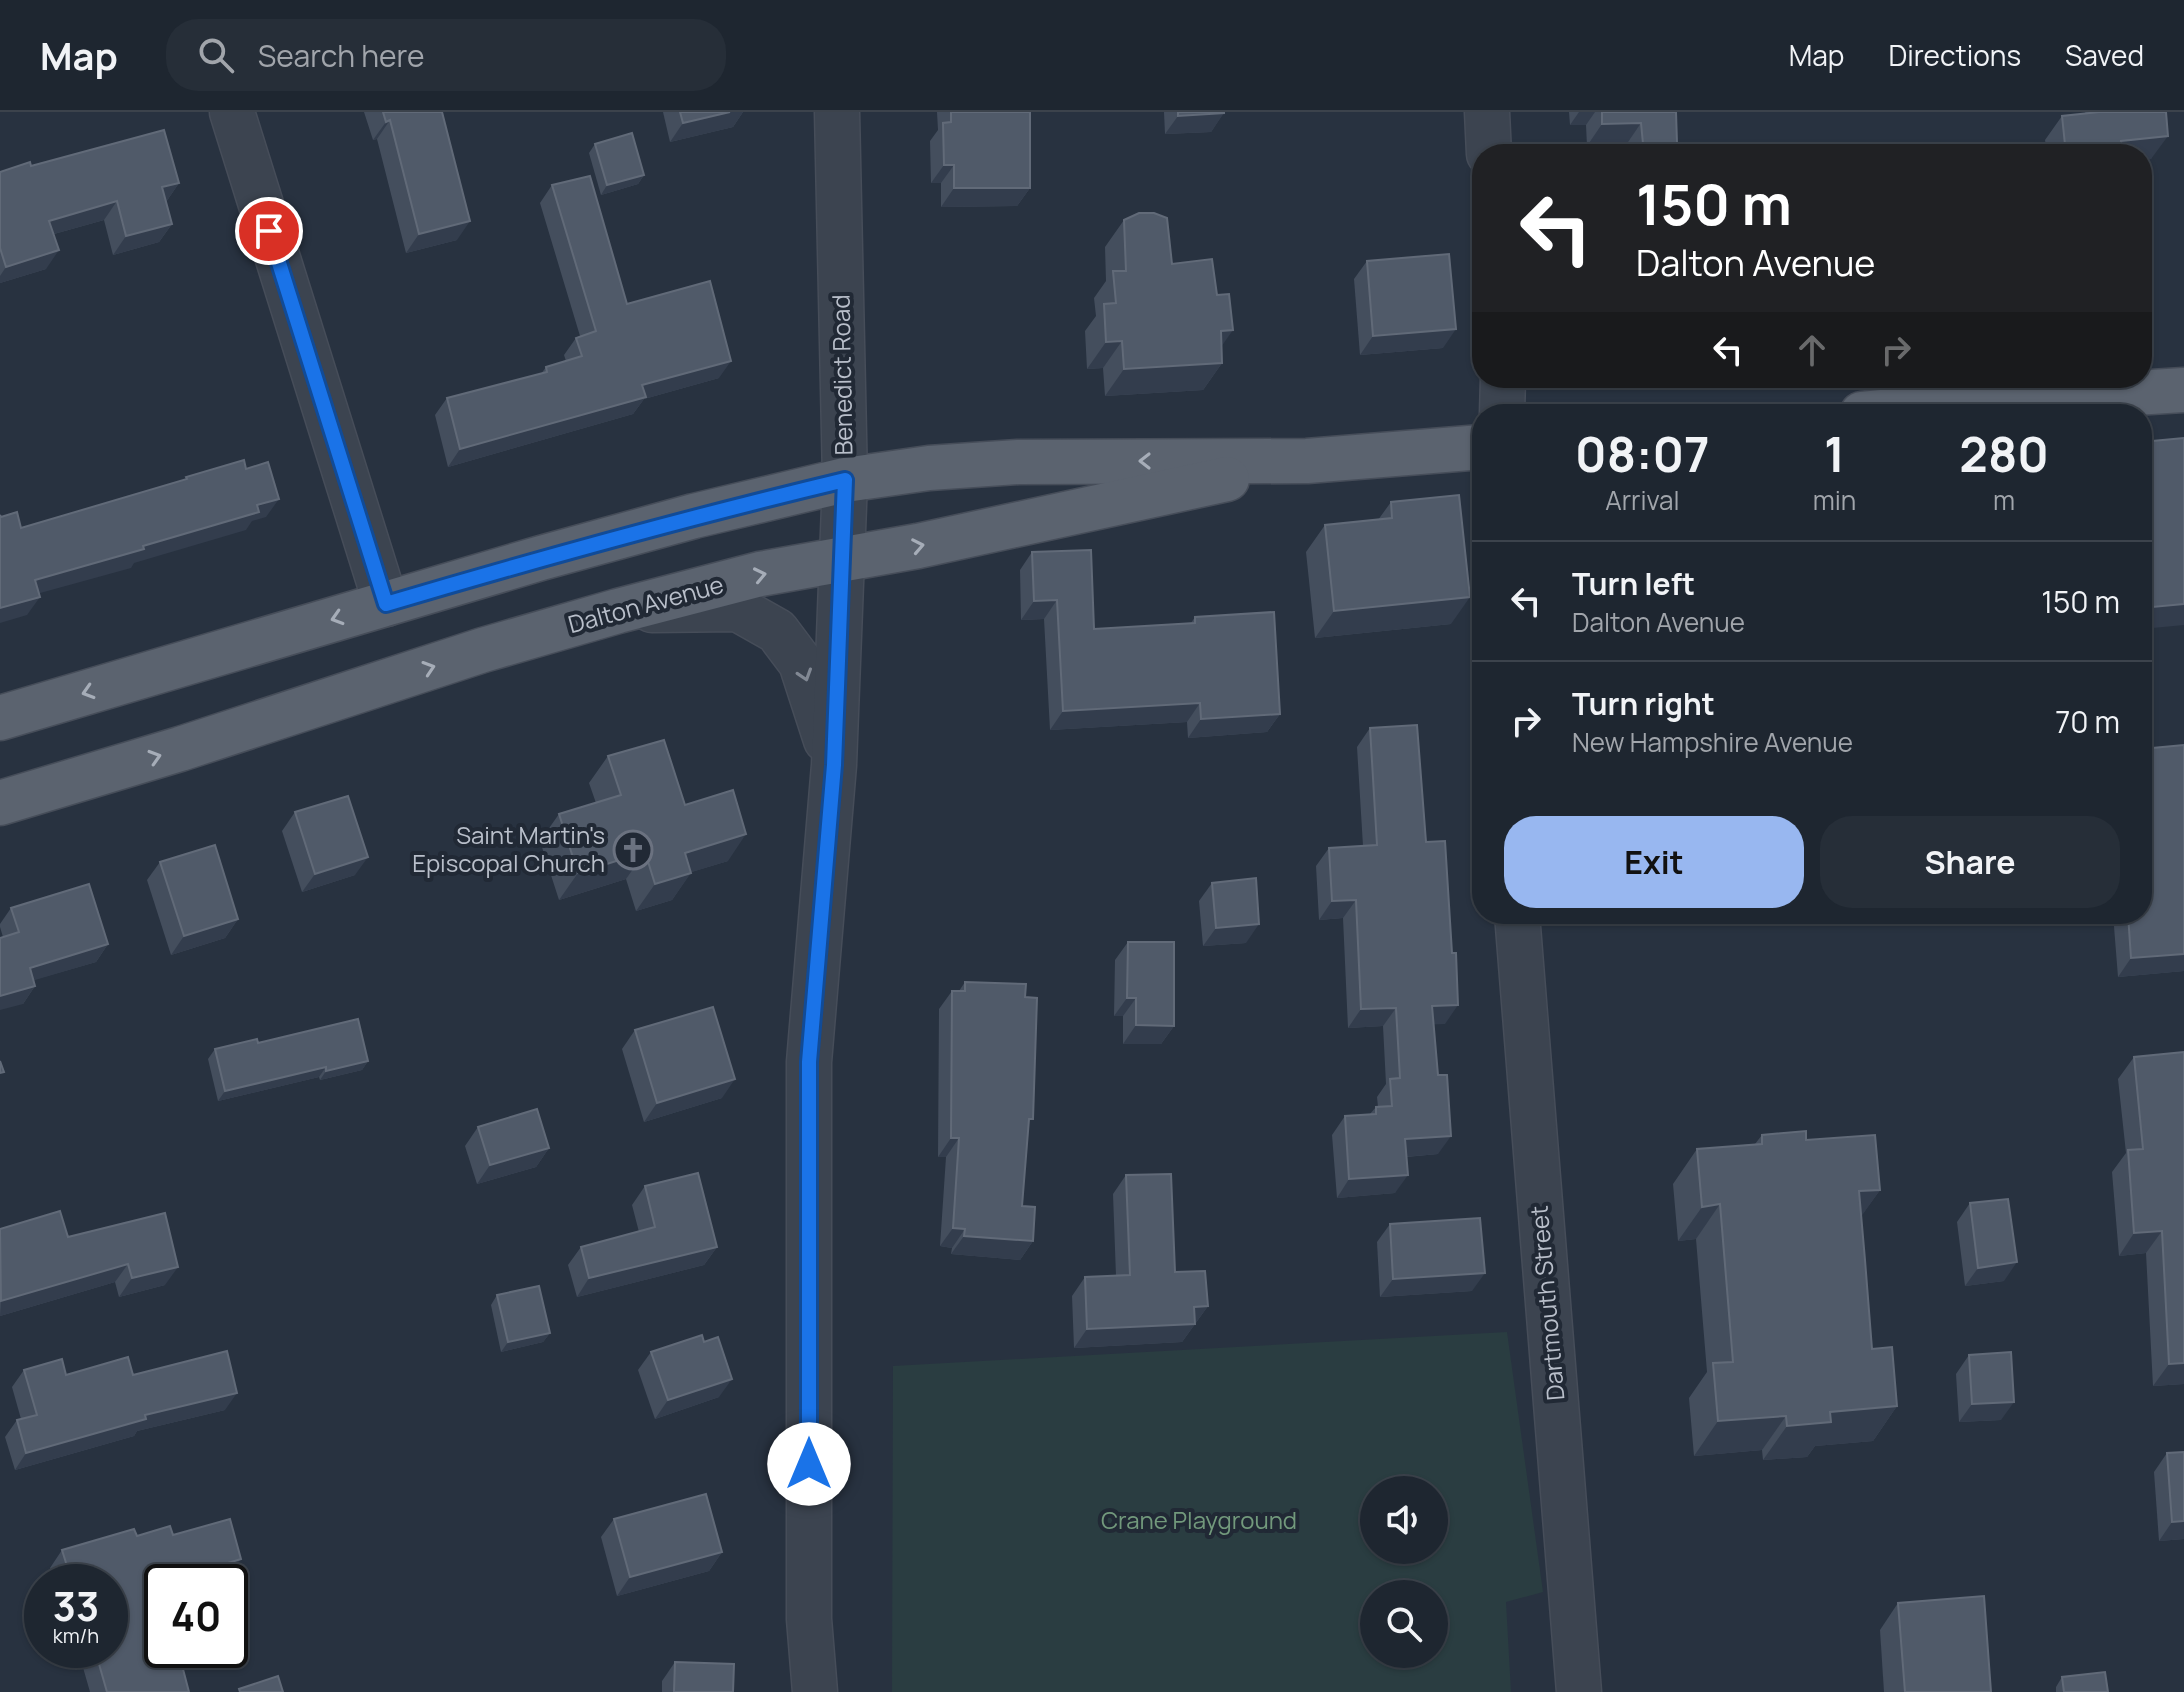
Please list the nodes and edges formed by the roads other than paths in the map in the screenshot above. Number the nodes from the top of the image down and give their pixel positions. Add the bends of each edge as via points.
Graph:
1 (232, 112) edge
2 (837, 112) edge
3 (1487, 112) edge
4 (1489, 144) edge
5 (2184, 390) edge
6 (1963, 404) edge
7 (1472, 448) edge
8 (1307, 461) junction
9 (845, 480) junction
10 (842, 561) junction
11 (386, 604) junction
12 (618, 611) junction
13 (0, 718) edge
14 (834, 765) junction
15 (0, 803) edge
16 (1518, 924) edge
17 (815, 1692) edge
18 (1579, 1692) edge

1 - 11 street
2 - 9 street, Benedict Road
3 - 4 street
5 - 6 main road
7 - 8 main road, Dalton Avenue
8 -> 9 main road, Dalton Avenue via 1018,462
10 -> 8 main road, Dalton Avenue
9 - 10 street, Benedict Road
9 - 11 main road, Dalton Avenue via 694,516
12 -> 10 main road, Dalton Avenue via 760,574
10 - 14 street, Benedict Road
11 -> 13 main road, Dalton Avenue
12 -> 14 street via 738,609 777,631 801,663
15 -> 12 main road, Dalton Avenue
14 - 17 street, Benedict Road via 809,1062 809,1619
16 - 18 street, Dartmouth Street

